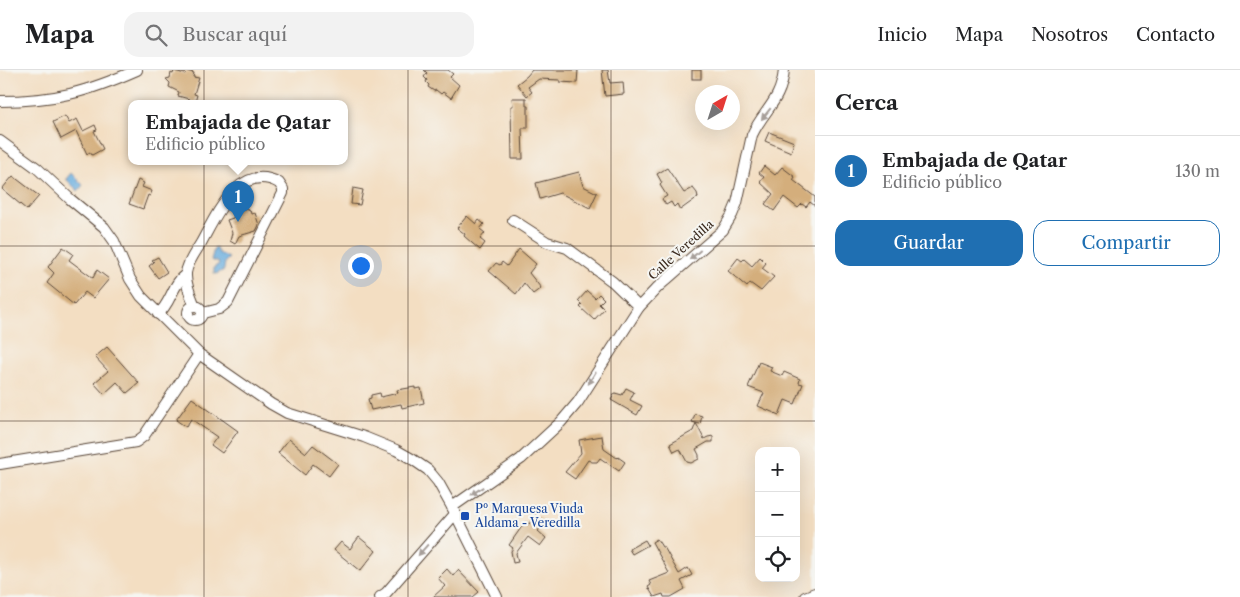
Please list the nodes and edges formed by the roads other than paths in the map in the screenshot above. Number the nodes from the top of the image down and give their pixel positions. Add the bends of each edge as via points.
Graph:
1 (136, 70) edge
2 (784, 70) edge
3 (0, 100) edge
4 (0, 141) edge
5 (514, 220) dead end
6 (186, 274) junction
7 (638, 306) junction
8 (199, 309) junction
9 (158, 314) junction
10 (177, 333) junction
11 (199, 354) junction
12 (0, 464) edge
13 (454, 510) junction
14 (815, 593) edge
15 (380, 597) edge
16 (497, 597) edge
17 (805, 597) edge

1 - 3 street via 71,95 28,101
2 -> 7 street, Calle Veredilla via 778,97 752,135 737,203 728,223
4 - 9 street via 37,168 104,227 130,279
5 - 7 street via 547,242 567,248 613,282
6 - 8 street via 188,288
6 - 8 street via 215,217 232,192 255,178 279,182 283,193 228,302 219,309
6 - 9 street
7 -> 13 street, Calle Veredilla via 567,416 529,453
8 - 10 street via 189,311 190,318
9 - 10 street
10 - 11 street
11 - 12 street via 144,436 136,442
11 - 13 street via 287,413 364,437 412,459 438,482
13 -> 15 street, Calle Veredilla
13 - 16 street
14 - 17 street

